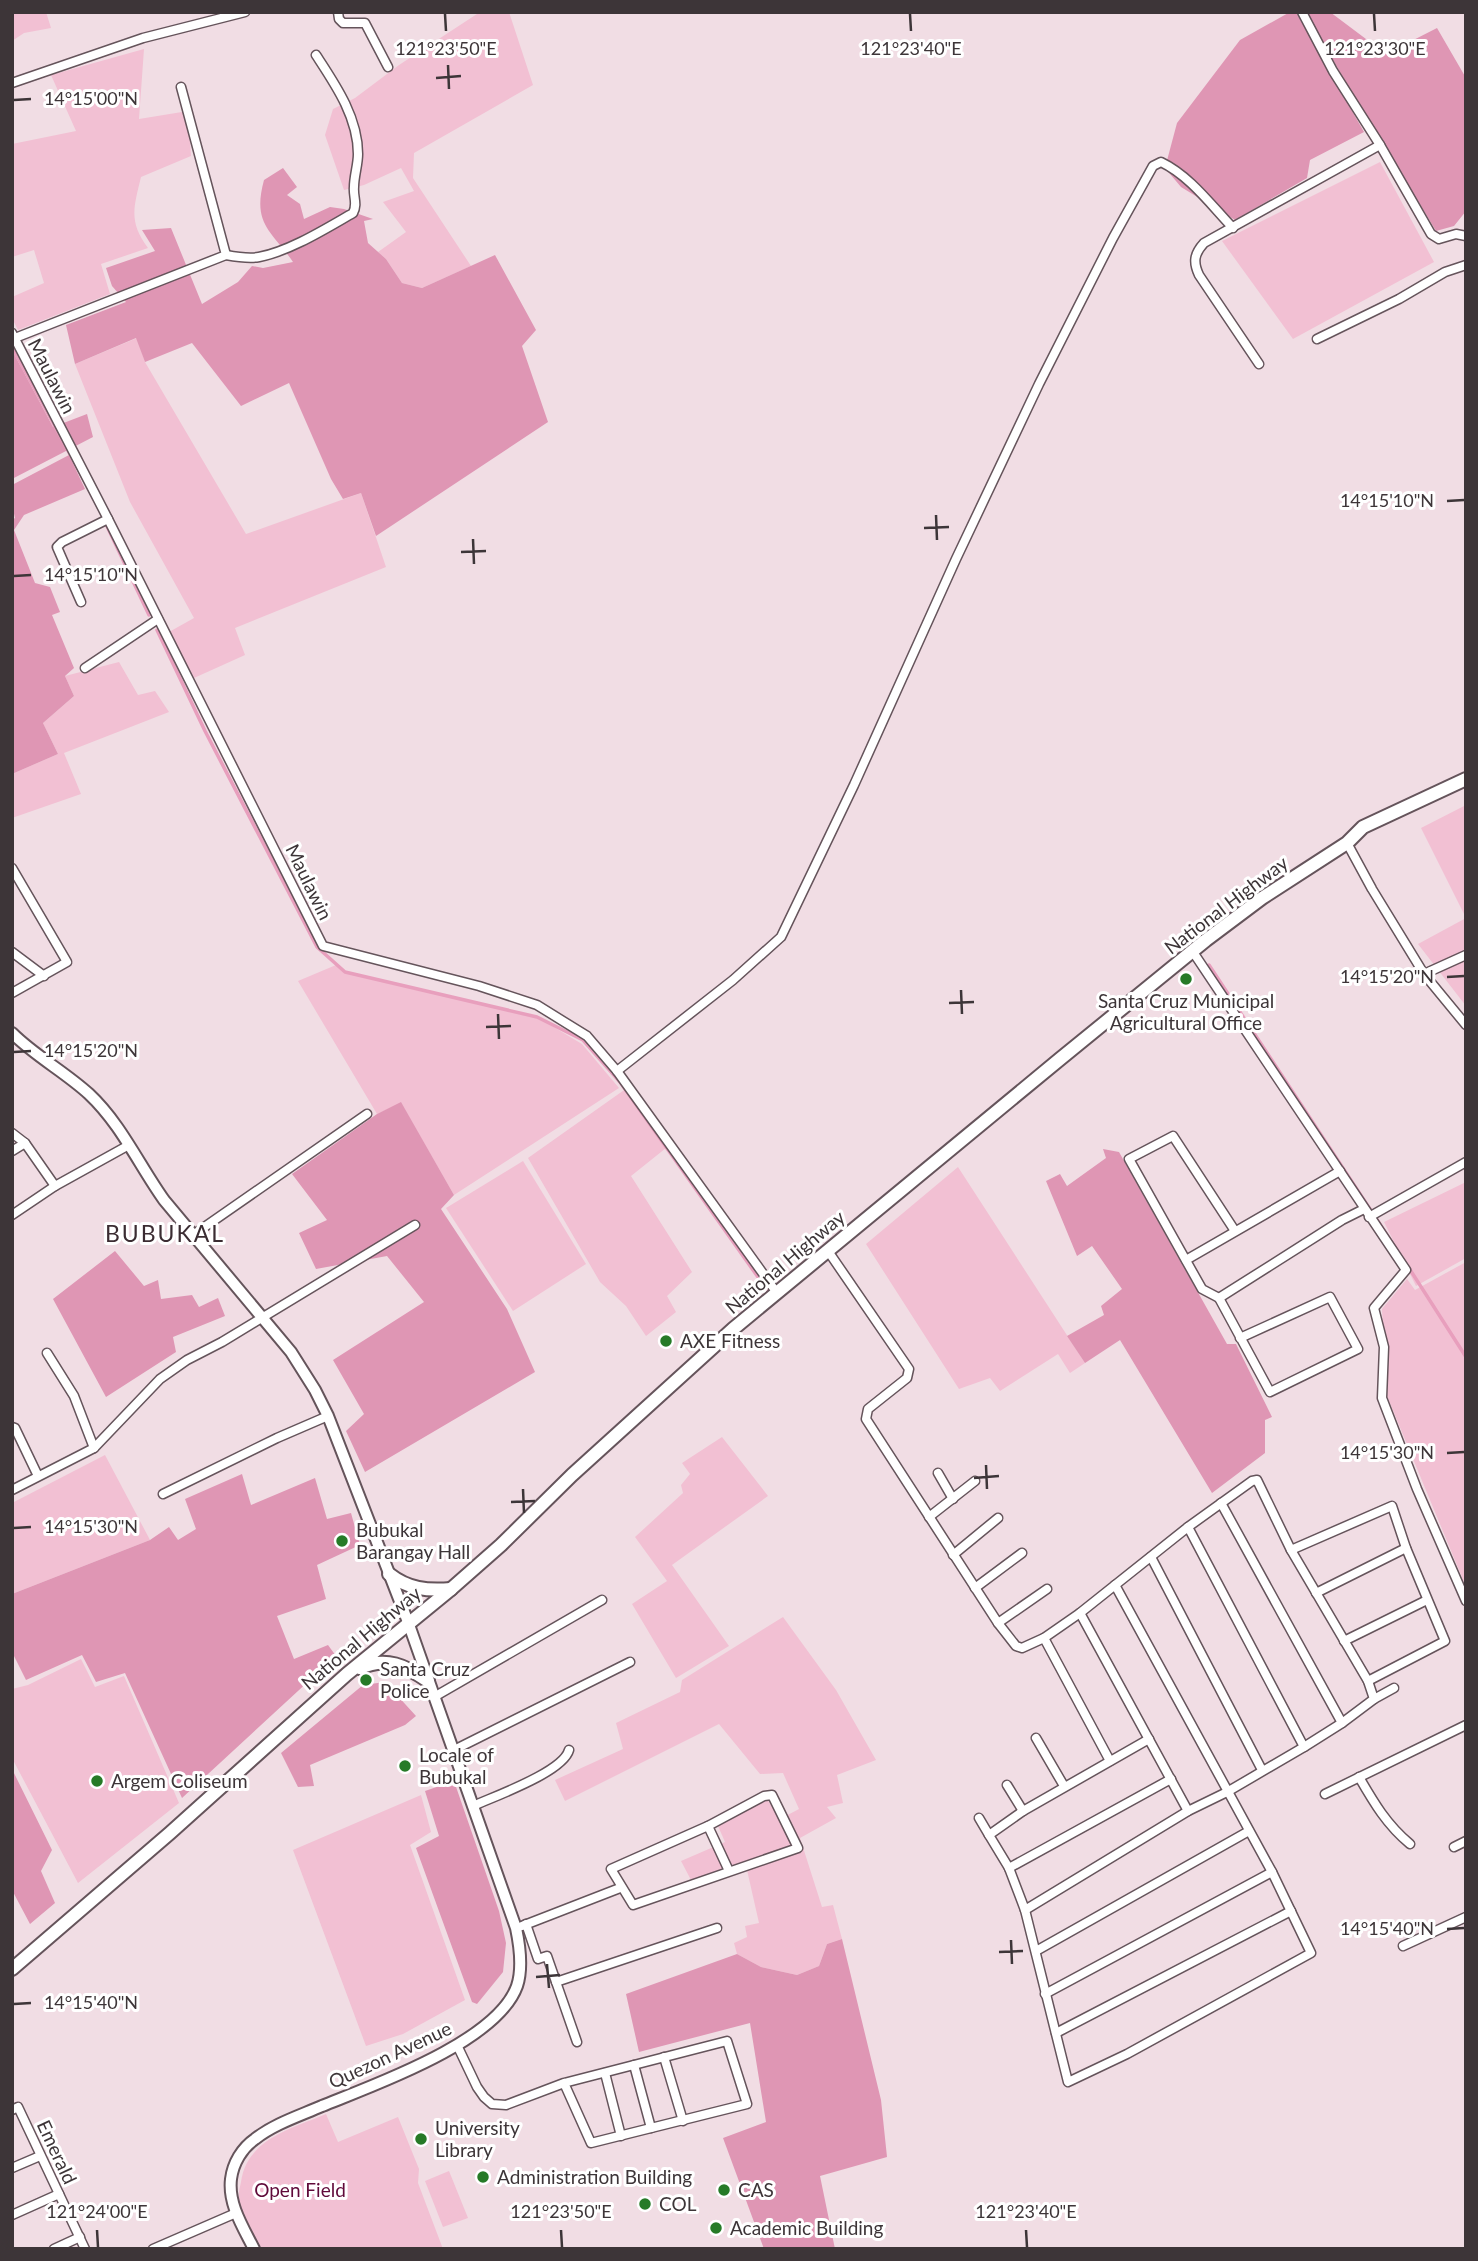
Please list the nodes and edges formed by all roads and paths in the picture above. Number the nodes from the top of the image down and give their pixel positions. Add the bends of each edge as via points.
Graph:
1 (245, 12) edge
2 (338, 12) edge
3 (1302, 12) edge
4 (316, 55) dead end
5 (388, 67) dead end
6 (12, 83) edge
7 (181, 87) dead end
8 (1380, 145) junction
9 (1233, 228) junction
10 (1466, 236) edge
11 (226, 255) junction
12 (1466, 265) edge
13 (14, 336) edge
14 (1317, 339) dead end
15 (1259, 364) dead end
16 (108, 519) junction
17 (81, 602) dead end
18 (158, 619) junction
19 (85, 668) dead end
20 (1466, 779) edge
21 (1347, 842) junction
22 (12, 868) edge
23 (12, 952) edge
24 (1193, 952) junction
25 (1466, 954) edge
26 (1424, 974) junction
27 (44, 976) junction
28 (12, 993) edge
29 (1466, 1025) edge
30 (12, 1033) edge
31 (617, 1070) junction
32 (367, 1114) dead end
33 (12, 1133) edge
34 (25, 1143) junction
35 (129, 1145) junction
36 (12, 1151) edge
37 (1466, 1162) edge
38 (1340, 1171) junction
39 (55, 1186) junction
40 (1366, 1213) junction
41 (12, 1215) edge
42 (415, 1225) dead end
43 (1235, 1231) junction
44 (193, 1234) junction
45 (828, 1251) junction
46 (1186, 1260) junction
47 (777, 1293) junction
48 (1219, 1298) junction
49 (261, 1317) junction
50 (1240, 1338) junction
51 (47, 1353) dead end
52 (327, 1416) junction
53 (12, 1427) edge
54 (94, 1448) junction
55 (938, 1473) dead end
56 (38, 1476) junction
57 (975, 1481) dead end
58 (12, 1490) edge
59 (163, 1494) dead end
60 (953, 1499) junction
61 (1221, 1503) junction
62 (929, 1517) junction
63 (998, 1518) dead end
64 (1188, 1527) junction
65 (1406, 1548) junction
66 (1292, 1550) junction
67 (1022, 1553) dead end
68 (953, 1555) junction
69 (1151, 1557) junction
70 (389, 1574) junction
71 (1115, 1585) junction
72 (975, 1588) junction
73 (451, 1589) junction
74 (1047, 1589) dead end
75 (1316, 1593) junction
76 (602, 1600) dead end
77 (1427, 1600) junction
78 (1466, 1601) edge
79 (1080, 1613) junction
80 (408, 1622) junction
81 (998, 1623) junction
82 (1044, 1637) junction
83 (1344, 1641) junction
84 (630, 1662) dead end
85 (347, 1674) junction
86 (428, 1681) junction
87 (1368, 1681) junction
88 (1394, 1688) dead end
89 (433, 1697) junction
90 (1374, 1699) junction
91 (1342, 1723) junction
92 (1466, 1725) edge
93 (1036, 1738) dead end
94 (1149, 1739) junction
95 (1304, 1747) junction
96 (569, 1750) dead end
97 (452, 1751) junction
98 (1110, 1760) junction
99 (1262, 1770) junction
100 (1359, 1777) junction
101 (1171, 1779) junction
102 (1007, 1785) dead end
103 (1064, 1786) junction
104 (1227, 1792) junction
105 (1325, 1794) dead end
106 (473, 1806) junction
107 (1023, 1811) junction
108 (1188, 1811) junction
109 (979, 1818) dead end
110 (708, 1826) junction
111 (1250, 1831) junction
112 (989, 1835) junction
113 (1466, 1841) edge
114 (1410, 1844) dead end
115 (1454, 1847) dead end
116 (1009, 1868) junction
117 (729, 1871) junction
118 (1272, 1872) junction
119 (620, 1888) junction
120 (1025, 1910) junction
121 (1292, 1911) junction
122 (1466, 1917) edge
123 (521, 1926) junction
124 (717, 1928) dead end
125 (1404, 1946) dead end
126 (1036, 1951) junction
127 (12, 1969) edge
128 (556, 1982) junction
129 (1045, 1994) junction
130 (1056, 2033) junction
131 (578, 2042) dead end
132 (457, 2045) junction
133 (664, 2057) junction
134 (634, 2065) junction
135 (605, 2073) junction
136 (564, 2083) junction
137 (15, 2108) edge
138 (683, 2121) junction
139 (651, 2128) junction
140 (621, 2136) junction
141 (40, 2156) junction
142 (12, 2168) edge
143 (59, 2194) junction
144 (236, 2213) junction
145 (12, 2215) edge
146 (79, 2237) junction
147 (54, 2249) edge
148 (85, 2249) edge
149 (153, 2249) edge
150 (254, 2249) edge

1 - 6 street via 143,37
2 - 5 street via 343,23 365,23
3 - 8 street
4 - 11 street via 351,118 358,155 357,206 332,225 269,254 256,258
7 - 11 street
8 - 9 street
8 - 10 street via 1431,234 1439,239
9 - 15 street via 1203,243 1194,263
9 - 31 street via 1171,167 1161,162 1153,166 1039,384 781,937
11 - 13 street
12 - 14 street
13 - 16 street, Maulawin
16 - 17 street via 57,547
16 - 18 street, Maulawin
18 - 19 street
18 - 31 street, Maulawin via 323,946 537,1005 587,1036
20 - 21 main road, National Highway via 1363,827
21 - 24 main road, National Highway via 1262,898
21 - 26 street
22 - 27 street via 67,962
23 - 27 street
24 - 38 street
24 - 45 main road, National Highway
25 - 26 street
26 - 29 street
27 - 28 street
30 - 35 main road, Quezon Avenue via 90,1095
31 - 47 street, Maulawin
32 - 44 street
33 - 34 street
34 - 36 street
34 - 39 street
35 - 39 street
35 - 44 main road, Quezon Avenue via 164,1200
37 - 40 street
38 - 40 street
38 - 43 street
39 - 41 street
40 - 48 street via 1342,1220
40 - 78 street via 1406,1270 1374,1308 1384,1347 1382,1398
42 - 49 street
43 - 46 street
43 - 46 street via 1173,1136 1129,1159
44 - 49 main road, Quezon Avenue
45 - 47 main road, National Highway
45 - 62 street via 909,1369 908,1378 868,1409 866,1419
46 - 48 street via 1202,1289
47 - 73 main road, National Highway
48 - 50 street
49 - 52 main road, Quezon Avenue via 303,1369
49 - 54 street via 160,1379
50 - 50 street via 1270,1392 1358,1349 1330,1297
51 - 54 street via 74,1396
52 - 59 street
52 - 70 main road, Quezon Avenue
53 - 56 street
54 - 56 street
55 - 60 street
56 - 58 street
57 - 60 street
60 - 62 street
61 - 64 street
61 - 66 street via 1256,1480
61 - 91 street
62 - 68 street
63 - 68 street
64 - 69 street
64 - 95 street
65 - 66 street via 1392,1506
65 - 75 street
65 - 77 street
66 - 75 street
67 - 72 street
68 - 72 street
69 - 71 street
69 - 99 street
70 - 73 main road via 418,1589
70 - 80 main road, Quezon Avenue
71 - 79 street
71 - 104 street
72 - 81 street
73 - 80 main road, National Highway
74 - 81 street
75 - 83 street
76 - 89 street
77 - 83 street
77 - 87 street via 1445,1641
79 - 82 street
79 - 94 street
80 - 85 main road, National Highway
80 - 86 main road, Quezon Avenue
81 - 82 street via 1022,1648
82 - 98 street
83 - 87 street
84 - 97 street
85 - 86 main road via 386,1662
85 - 127 main road, National Highway
86 - 89 main road, Quezon Avenue
87 - 90 street
88 - 90 street
89 - 97 main road, Quezon Avenue
90 - 91 street
91 - 95 street
92 - 100 street
93 - 103 street
94 - 98 street
94 - 101 street
95 - 99 street
96 - 106 street via 567,1758 552,1769
97 - 106 main road, Quezon Avenue
98 - 103 street
99 - 104 street
100 - 105 street
100 - 114 street via 1378,1810
101 - 108 street
101 - 116 street
102 - 107 street
103 - 107 street
104 - 108 street
104 - 111 street
106 - 123 main road, Quezon Avenue
107 - 112 street
108 - 120 street
109 - 112 street
110 - 117 street
110 - 117 street via 772,1795 798,1848
110 - 119 street via 611,1869
111 - 118 street
111 - 126 street
112 - 116 street
113 - 115 street
116 - 120 street
117 - 119 street via 632,1905
118 - 121 street
118 - 129 street
119 - 123 street
120 - 126 street
121 - 130 street
121 - 130 street via 1311,1953 1127,2054 1068,2082
122 - 125 street
123 - 128 street via 538,1959 547,1956
123 - 132 main road, Quezon Avenue via 513,1995 495,2018
124 - 128 street
126 - 129 street
128 - 131 street
129 - 130 street
132 - 136 street via 477,2087 492,2104 506,2105
132 - 144 main road, Quezon Avenue via 255,2138 231,2176
133 - 134 street
133 - 138 street
133 - 138 street via 727,2041 747,2104
134 - 135 street
134 - 139 street
135 - 136 street
135 - 140 street
136 - 140 street via 591,2143
137 - 141 street, Emerald
138 - 139 street
139 - 140 street
141 - 142 street
141 - 143 street, Emerald
143 - 145 street
143 - 146 street, Emerald
144 - 149 street
144 - 150 main road, Quezon Avenue
146 - 147 street
146 - 148 street, Emerald

